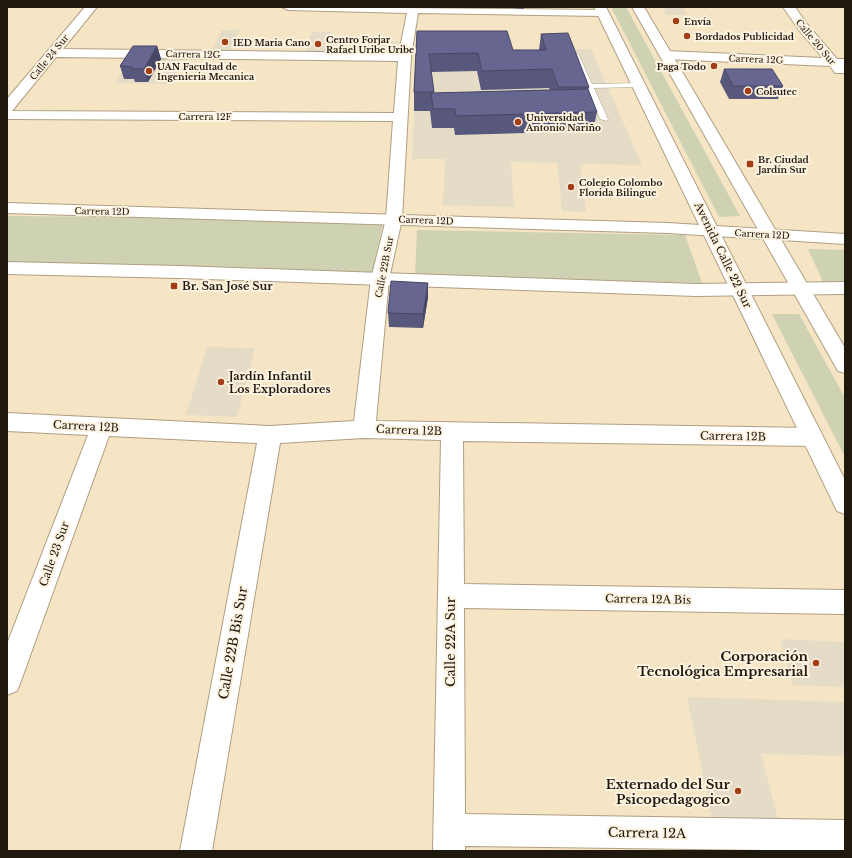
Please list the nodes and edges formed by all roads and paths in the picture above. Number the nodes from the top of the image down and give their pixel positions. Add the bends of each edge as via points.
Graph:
1 (91, 7) edge
2 (288, 7) edge
3 (638, 7) edge
4 (789, 7) edge
5 (470, 9) edge
6 (601, 9) edge
7 (412, 10) junction
8 (54, 53) junction
9 (576, 55) edge
10 (666, 56) junction
11 (405, 57) junction
12 (839, 63) edge
13 (845, 76) edge
14 (638, 85) junction
15 (590, 86) junction
16 (7, 108) edge
17 (7, 115) edge
18 (402, 117) junction
19 (604, 119) dead end
20 (7, 208) edge
21 (394, 219) junction
22 (712, 231) junction
23 (771, 235) junction
24 (845, 239) edge
25 (7, 268) edge
26 (380, 279) junction
27 (845, 288) edge
28 (801, 289) junction
29 (740, 290) junction
30 (843, 358) edge
31 (7, 422) edge
32 (102, 426) junction
33 (364, 429) junction
34 (452, 432) junction
35 (270, 435) junction
36 (812, 437) junction
37 (845, 504) edge
38 (451, 596) junction
39 (845, 602) edge
40 (7, 681) edge
41 (845, 836) edge
42 (449, 840) edge
43 (196, 851) edge

1 - 8 street, Calle 24 Sur
2 - 7 street
3 - 10 street
4 - 12 street, Calle 20 Sur
5 - 6 street
5 - 7 street
6 - 14 street, Avenida Calle 22 Sur
7 - 11 street, Calle 22B Sur
8 - 11 street, Carrera 12G
8 - 16 street, Calle 24 Sur
9 - 15 lane
10 - 12 street, Carrera 12G
10 - 23 street
11 - 18 street, Calle 22B Sur
12 - 13 street, Calle 20 Sur
14 - 15 lane
14 - 22 street, Avenida Calle 22 Sur
15 - 19 lane
17 - 18 street, Carrera 12F
18 - 21 street, Calle 22B Sur
20 - 21 street, Carrera 12D
21 - 22 street, Carrera 12D
21 - 26 street, Calle 22B Sur
22 - 23 street, Carrera 12D
22 - 29 street, Avenida Calle 22 Sur
23 - 24 street, Carrera 12D
23 - 28 street
25 - 26 street
26 - 29 street
26 - 33 street, Calle 22B Sur
27 - 28 street
28 - 29 street
28 - 30 street
29 - 36 street, Avenida Calle 22 Sur
31 - 32 street, Carrera 12B
32 - 35 street, Carrera 12B
32 - 40 street, Calle 23 Sur
33 - 34 street, Carrera 12B
33 - 35 street, Carrera 12B
34 - 36 street, Carrera 12B
34 - 38 street, Calle 22A Sur
35 - 43 street, Calle 22B Bis Sur
36 - 37 street, Avenida Calle 22 Sur
38 - 39 street, Carrera 12A Bis
38 - 42 street, Calle 22A Sur
41 - 42 street, Carrera 12A

